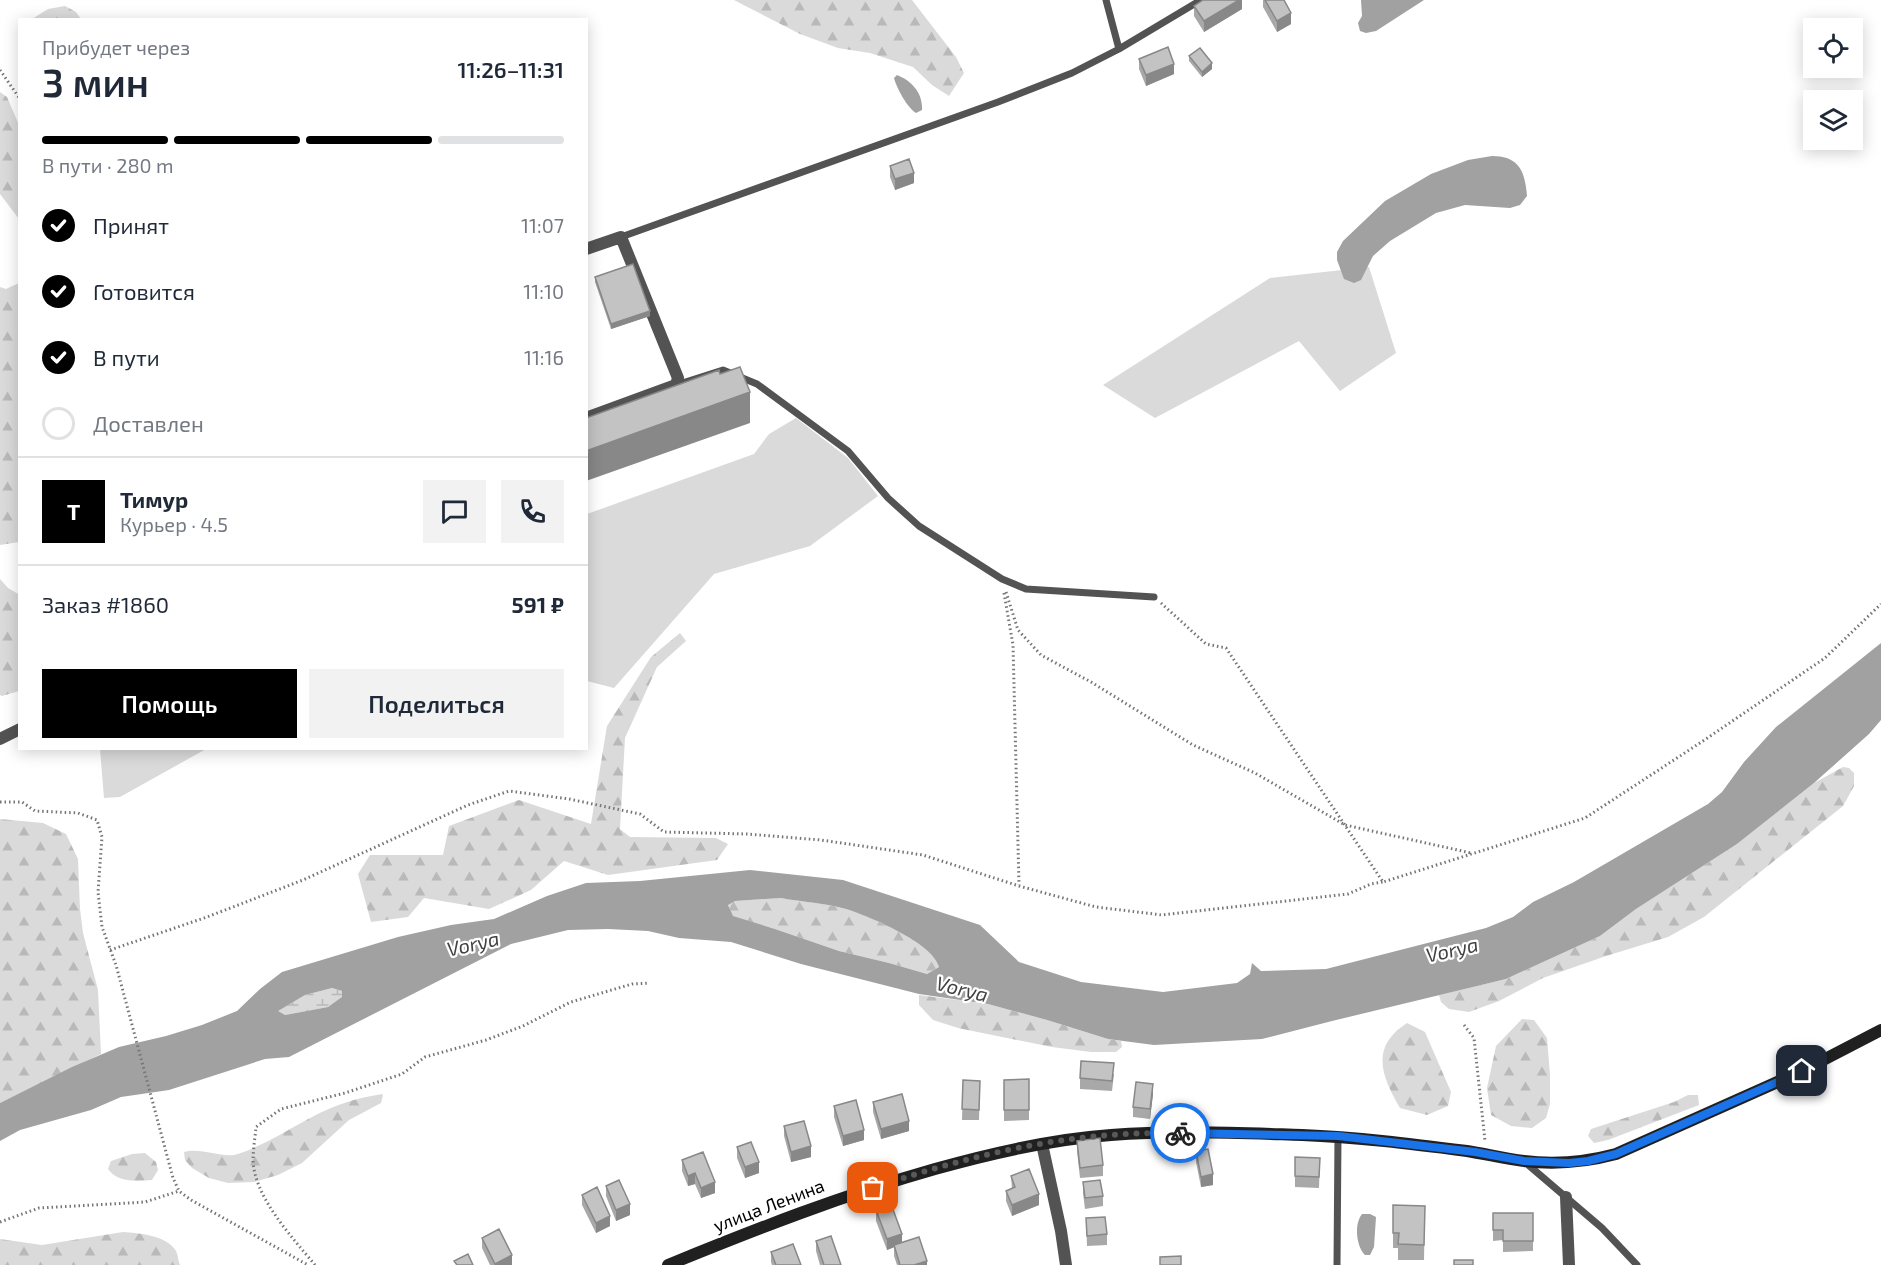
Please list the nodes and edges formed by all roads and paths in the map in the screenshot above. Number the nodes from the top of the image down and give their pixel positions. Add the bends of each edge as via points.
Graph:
1 (1106, 0) edge
2 (1202, 0) edge
3 (1119, 49) junction
4 (0, 70) edge
5 (18, 96) edge
6 (621, 237) junction
7 (588, 248) edge
8 (676, 385) junction
9 (588, 417) edge
10 (1002, 579) junction
11 (1154, 597) joint
12 (1881, 604) edge
13 (18, 730) edge
14 (0, 739) edge
15 (0, 802) edge
16 (1345, 825) junction
17 (1472, 854) junction
18 (1383, 882) junction
19 (1019, 886) junction
20 (110, 950) junction
21 (649, 983) dead end
22 (1464, 1025) dead end
23 (1881, 1030) edge
24 (1338, 1136) junction
25 (1042, 1144) junction
26 (1487, 1155) junction
27 (1524, 1161) junction
28 (179, 1191) junction
29 (1566, 1197) junction
30 (0, 1222) edge
31 (308, 1265) edge
32 (315, 1265) edge
33 (668, 1265) edge
34 (1066, 1265) edge
35 (1337, 1265) edge
36 (1569, 1265) edge
37 (1637, 1265) edge

1 - 3 lane
2 - 3 lane
3 - 6 lane via 1072,73 998,102
4 - 5 path
6 - 7 street
6 - 8 street via 678,378
8 - 9 street
8 - 10 lane via 723,370 757,384 848,451 888,498 919,526
10 - 11 lane via 1026,589
10 - 16 path via 1018,630 1041,655 1193,745 1255,773
10 - 19 path via 1013,645
11 - 16 path via 1206,644 1226,648
12 - 17 path via 1825,658 1585,818
13 - 14 street
15 - 20 path via 22,802 35,811 78,813 97,820 102,837 98,892 102,927
16 - 17 path
16 - 18 path
17 - 18 path
18 - 19 path via 1348,894 1162,915 1096,907
19 - 20 path via 923,855 821,840 664,832 640,814 569,798 508,791 468,805 303,880
20 - 28 path
21 - 32 path via 632,984 571,1002 486,1040 425,1057 402,1074 281,1109 256,1127 253,1162 262,1195
22 - 26 path via 1474,1038
23 - 27 street, улица Ленина via 1802,1071 1616,1154 1569,1163
24 - 25 street, улица Ленина via 1185,1132 1111,1135
24 - 26 street, улица Ленина
24 - 35 lane
25 - 33 street, улица Ленина via 892,1181
25 - 34 street
26 - 27 street, улица Ленина
27 - 29 lane
28 - 30 path via 145,1202 39,1208
28 - 31 path
29 - 36 street
29 - 37 lane

